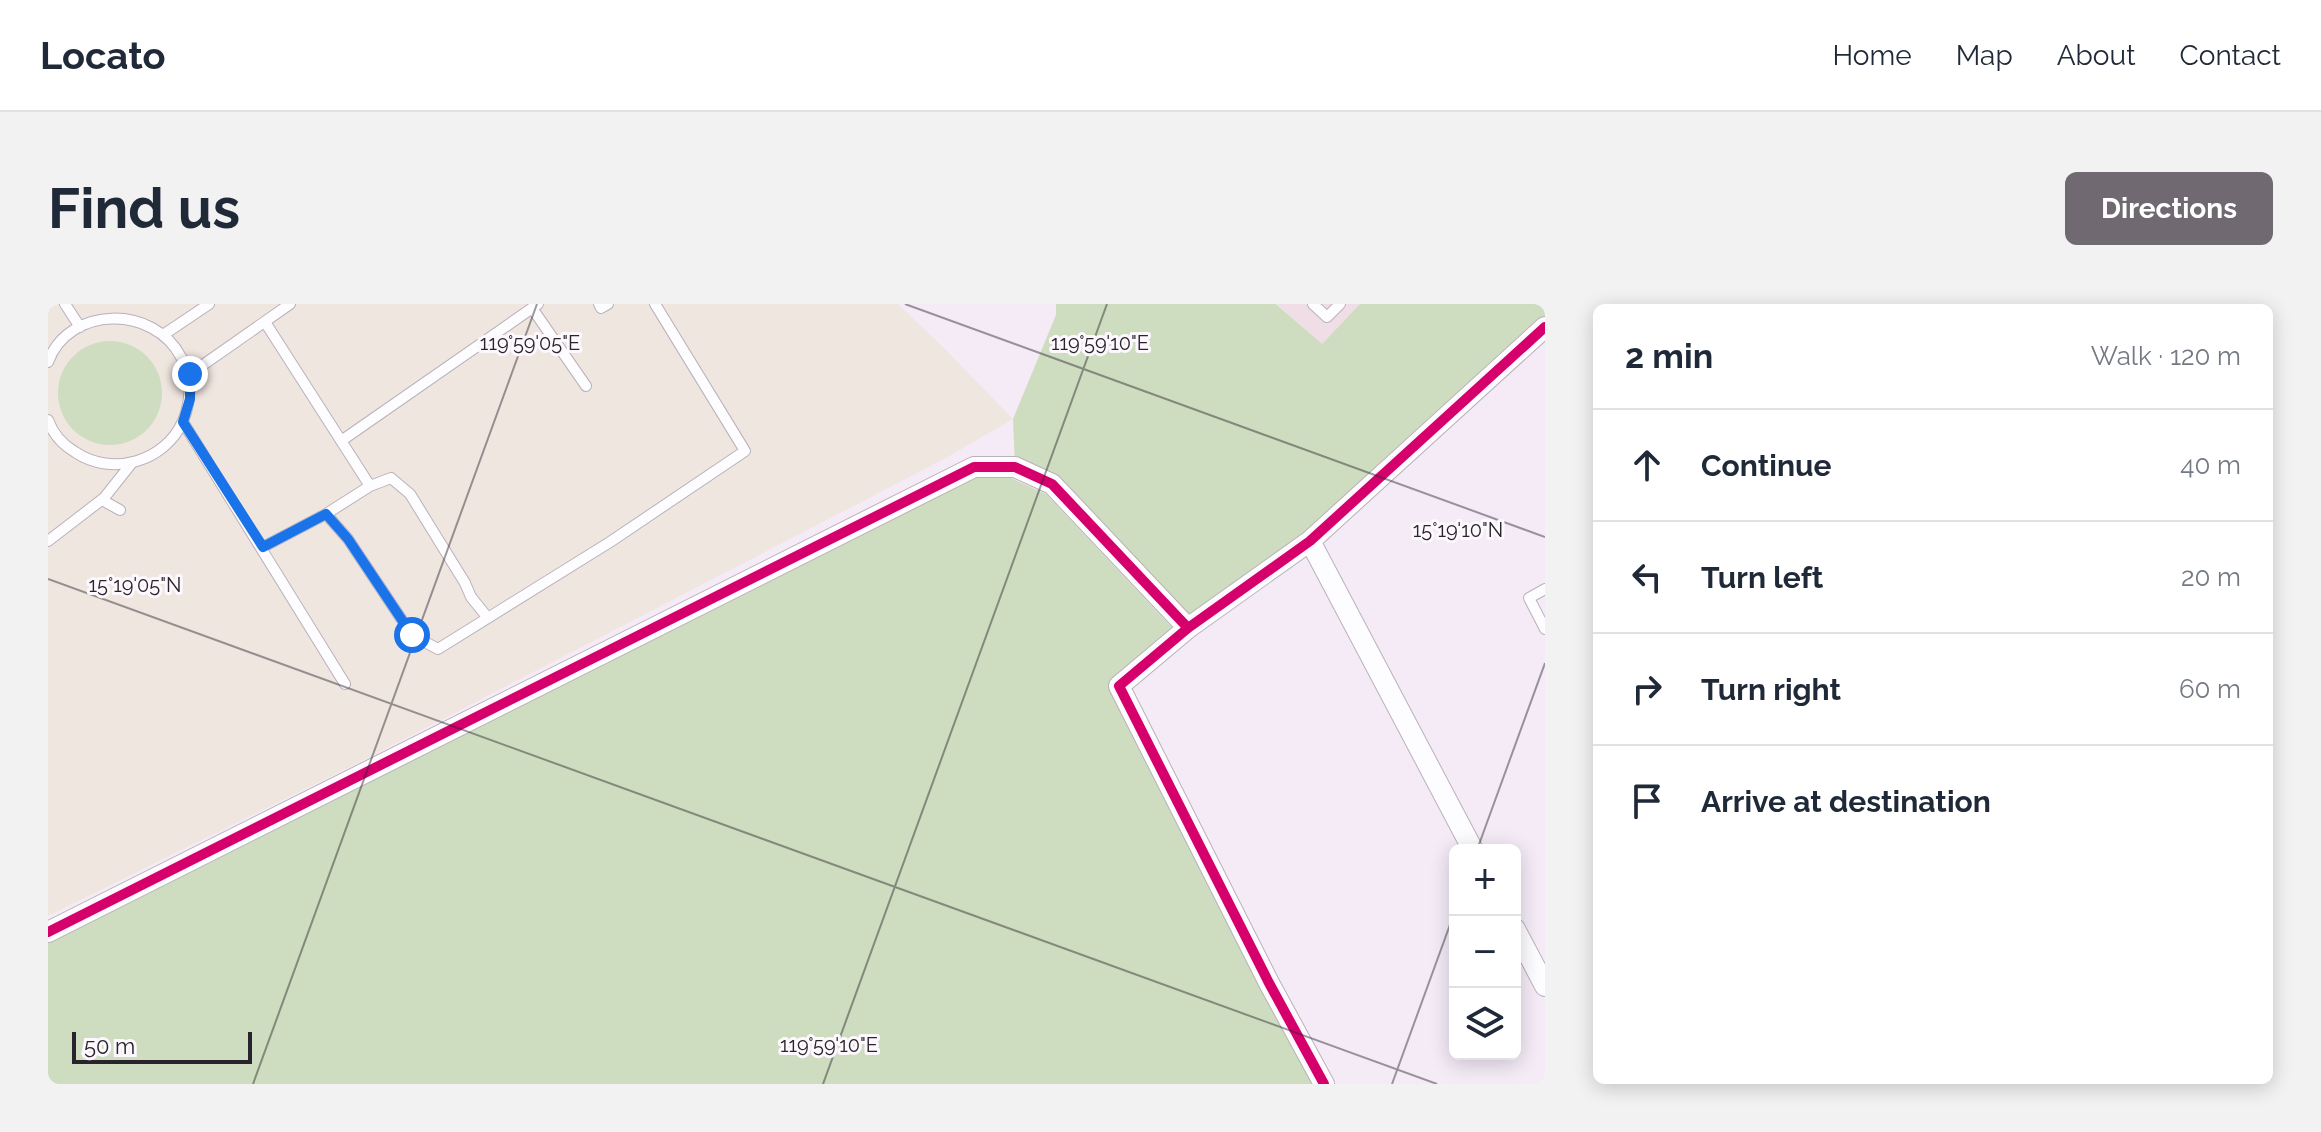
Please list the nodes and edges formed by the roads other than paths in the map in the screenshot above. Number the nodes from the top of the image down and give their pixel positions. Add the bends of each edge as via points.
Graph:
1 (209, 304) edge
2 (290, 304) edge
3 (599, 304) edge
4 (608, 304) edge
5 (655, 304) edge
6 (1313, 304) edge
7 (1340, 304) edge
8 (71, 306) edge
9 (535, 306) edge
10 (191, 309) edge
11 (265, 322) junction
12 (80, 327) junction
13 (1545, 327) edge
14 (163, 335) junction
15 (48, 362) edge
16 (190, 374) junction
17 (586, 386) dead end
18 (48, 420) edge
19 (183, 422) junction
20 (341, 441) junction
21 (131, 464) junction
22 (370, 486) junction
23 (102, 500) junction
24 (120, 510) dead end
25 (326, 514) junction
26 (48, 541) edge
27 (1310, 541) junction
28 (263, 547) junction
29 (1545, 589) edge
30 (488, 618) junction
31 (1188, 628) junction
32 (1545, 629) edge
33 (345, 684) dead end
34 (1470, 844) edge
35 (48, 932) edge
36 (1521, 940) edge
37 (1545, 986) edge
38 (1324, 1084) edge

1 - 10 lane
2 - 11 lane
3 - 4 lane
5 - 30 lane via 745,451
6 - 7 lane via 1327,317
8 - 12 lane
9 - 17 lane
9 - 20 lane
10 - 14 lane
11 - 16 lane
11 - 20 lane
12 - 14 lane via 115,317 141,322
12 - 15 lane via 67,335
13 - 27 street
14 - 16 lane
16 - 19 lane
18 - 21 lane via 66,446 85,459
19 - 21 lane via 153,456
19 - 28 lane
20 - 22 lane
21 - 23 lane
22 - 25 lane
22 - 30 lane via 391,478 410,494
23 - 24 lane
23 - 26 lane
25 - 28 lane
25 - 30 lane via 412,635 438,649
27 - 31 street
27 - 34 street
28 - 33 lane
29 - 32 lane via 1529,598
31 - 35 street via 1052,484 1015,467 974,467
31 - 38 street via 1119,686
36 - 37 street

